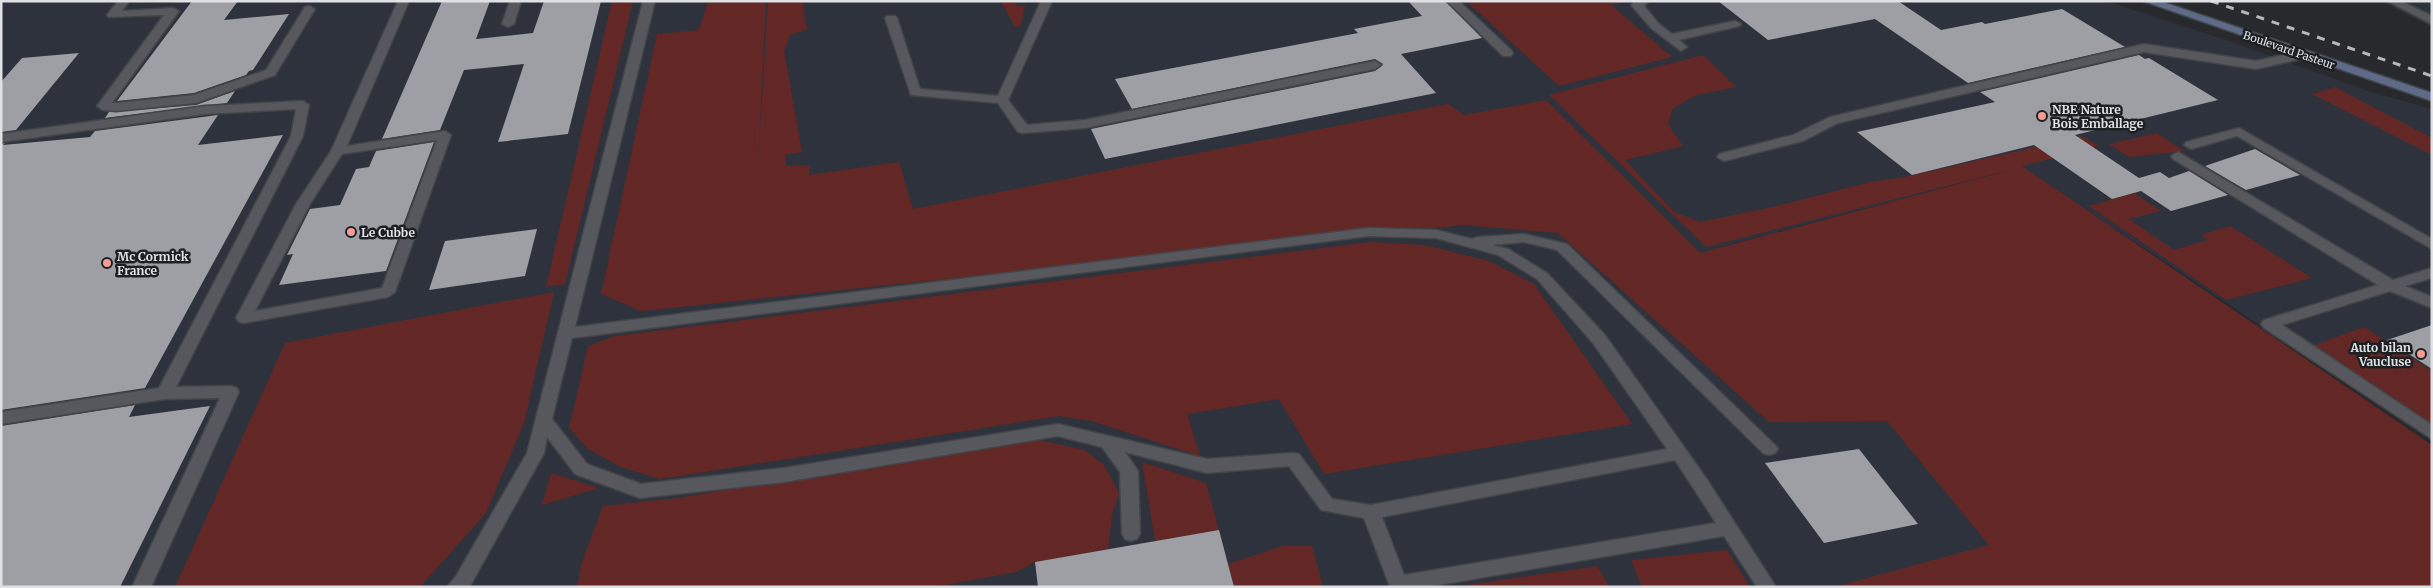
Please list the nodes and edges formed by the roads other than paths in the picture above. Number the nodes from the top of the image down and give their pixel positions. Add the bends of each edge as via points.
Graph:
1 (124, 1) edge
2 (404, 1) edge
3 (516, 1) edge
4 (649, 1) edge
5 (1047, 1) edge
6 (1452, 1) edge
7 (1644, 1) edge
8 (2148, 1) edge
9 (2392, 1) edge
10 (310, 9) dead end
11 (891, 18) dead end
12 (2432, 21) edge
13 (508, 24) dead end
14 (1735, 24) dead end
15 (1670, 38) junction
16 (1681, 47) dead end
17 (1507, 53) dead end
18 (2302, 55) junction
19 (1375, 65) dead end
20 (2432, 97) edge
21 (1002, 100) junction
22 (1, 138) edge
23 (2191, 145) dead end
24 (338, 151) junction
25 (2178, 156) dead end
26 (1724, 157) dead end
27 (1467, 242) junction
28 (2432, 245) edge
29 (2432, 273) edge
30 (2391, 286) junction
31 (2432, 303) edge
32 (567, 332) junction
33 (165, 392) junction
34 (1, 418) edge
35 (544, 421) junction
36 (2432, 433) edge
37 (1108, 443) junction
38 (1769, 449) dead end
39 (1679, 453) junction
40 (1371, 512) junction
41 (1729, 528) junction
42 (1131, 534) dead end
43 (465, 585) edge
44 (141, 587) edge
45 (1766, 587) edge

1 - 10 lane via 112,15 173,11 103,106 196,98 271,72
2 - 24 lane
3 - 13 lane
4 - 32 lane
5 - 21 lane
6 - 17 lane
7 - 15 lane via 1637,5
8 - 18 street, Boulevard Pasteur
9 - 12 lane
11 - 21 lane via 914,92
14 - 15 lane
15 - 16 lane
18 - 20 street, Boulevard Pasteur
18 - 26 lane via 2256,66 2144,48 1834,120 1798,138
19 - 21 lane via 1085,124 1024,129
22 - 33 lane via 205,110 303,105 297,136
23 - 28 lane via 2239,132
24 - 24 lane via 445,136 388,292 244,318 303,204
25 - 30 lane
27 - 32 lane via 1436,234 1368,232
27 - 38 lane via 1524,238 1562,248
27 - 39 lane via 1503,252 1542,276 1599,339
29 - 30 lane
30 - 31 lane
30 - 36 lane via 2269,324
32 - 35 lane
33 - 34 lane
33 - 44 lane via 231,392
35 - 37 lane via 581,469 640,491 784,475 1058,430
35 - 43 lane via 535,452
37 - 40 lane via 1207,466 1293,459 1327,505
37 - 42 lane via 1128,472
39 - 40 lane
39 - 41 lane
40 - 41 lane via 1398,584
41 - 45 lane

